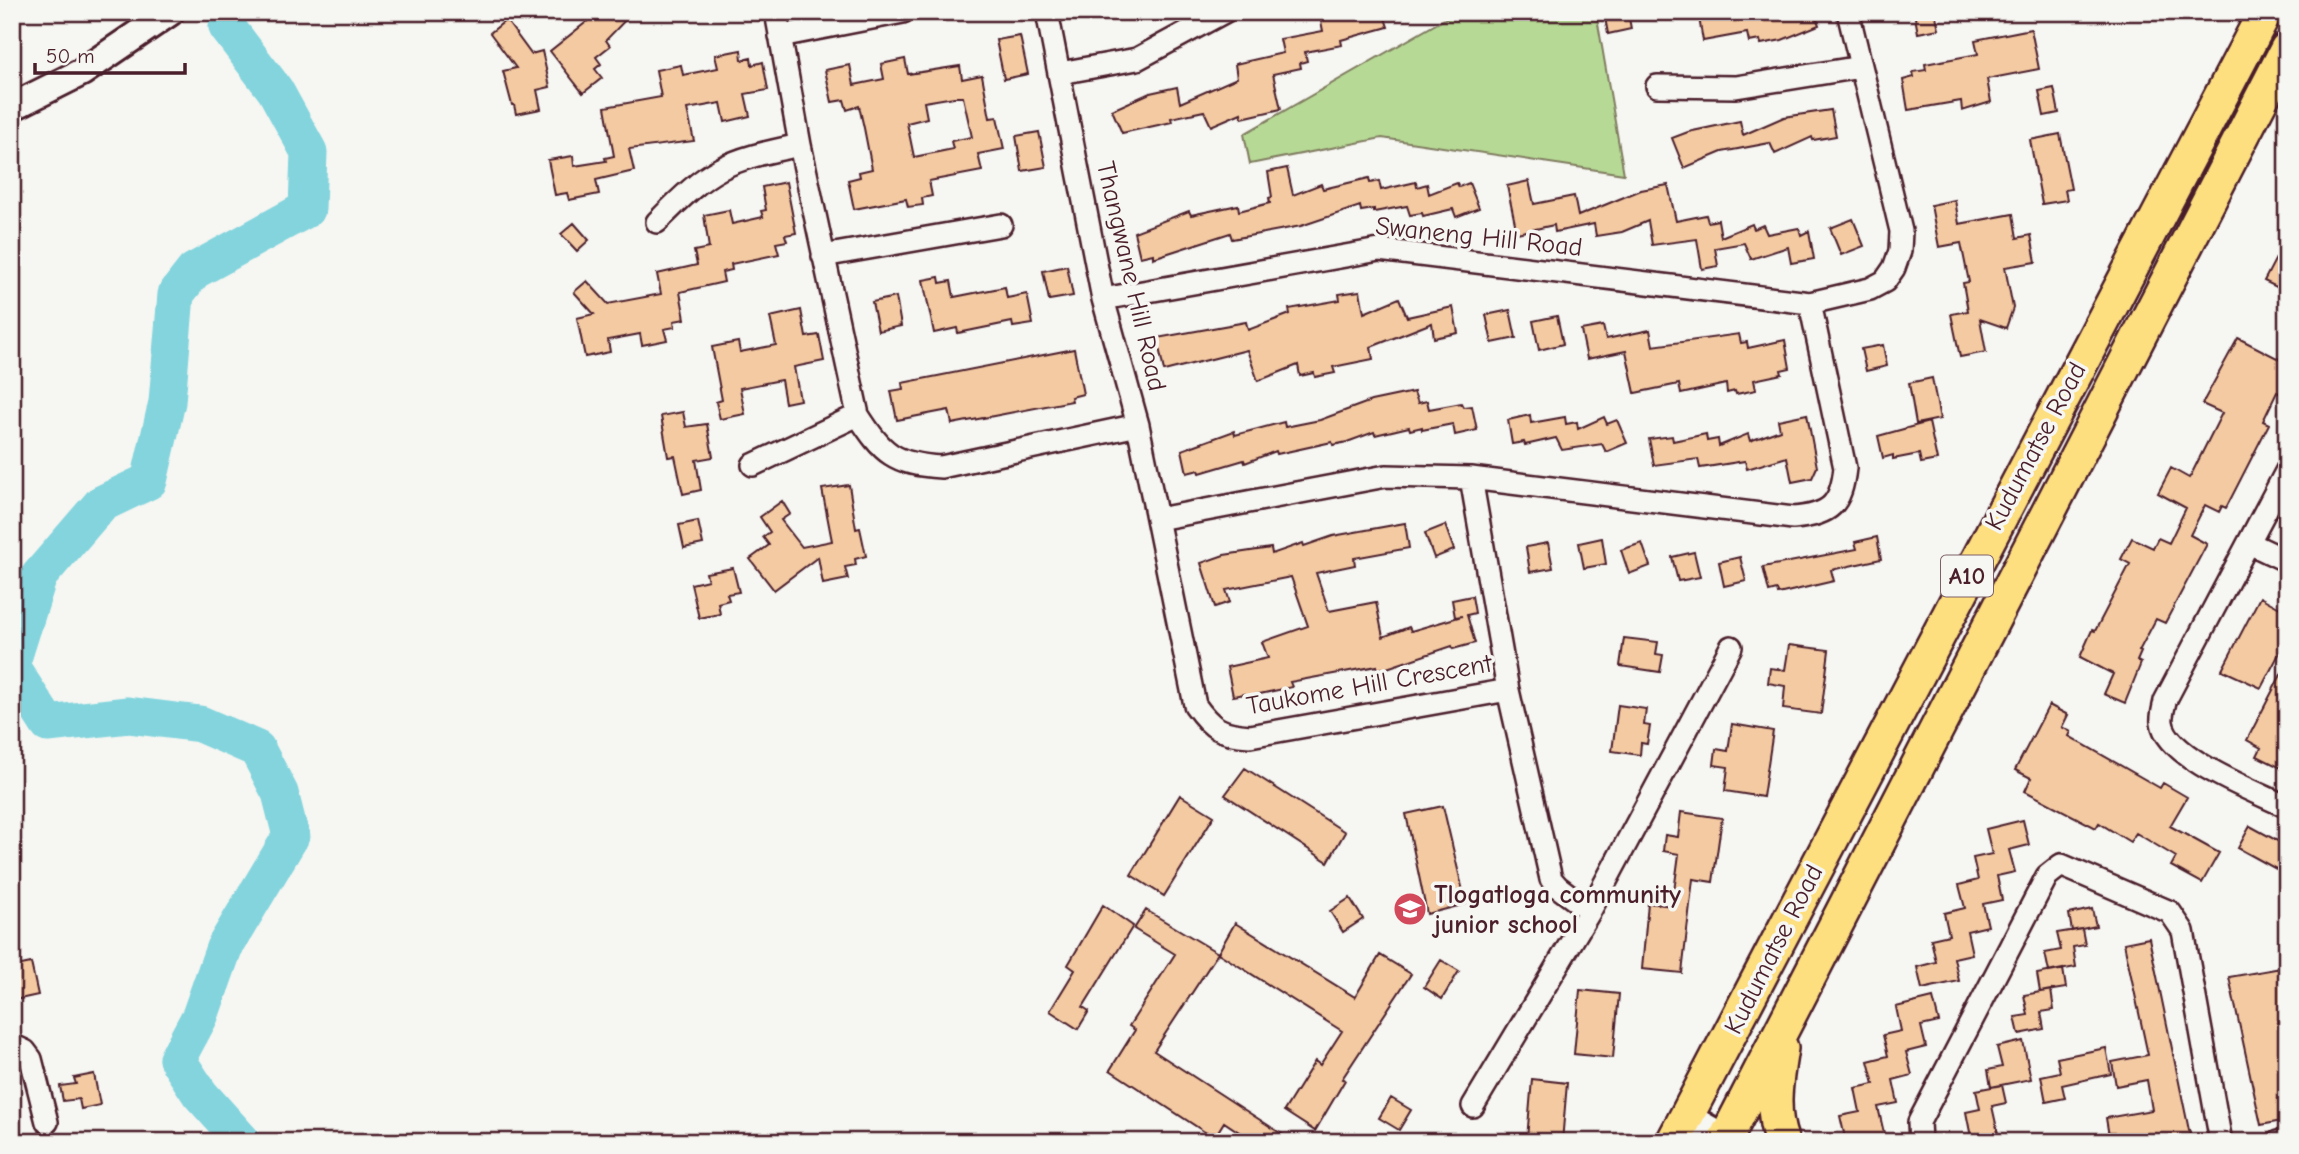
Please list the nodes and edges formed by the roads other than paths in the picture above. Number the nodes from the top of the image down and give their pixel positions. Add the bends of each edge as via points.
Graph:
1 (170, 12) edge
2 (776, 12) edge
3 (903, 12) edge
4 (1047, 12) edge
5 (1224, 12) edge
6 (1848, 12) edge
7 (2264, 12) edge
8 (780, 36) junction
9 (2287, 48) edge
10 (1861, 67) junction
11 (1060, 73) junction
12 (1657, 86) dead end
13 (12, 107) edge
14 (800, 145) junction
15 (657, 222) dead end
16 (1001, 225) dead end
17 (823, 256) junction
18 (1103, 299) junction
19 (1810, 303) junction
20 (858, 415) junction
21 (1138, 425) junction
22 (753, 465) dead end
23 (2287, 470) edge
24 (1471, 478) junction
25 (1158, 519) junction
26 (2249, 543) junction
27 (1165, 551) joint
28 (2287, 561) edge
29 (1731, 647) dead end
30 (1508, 690) junction
31 (2287, 807) edge
32 (1590, 911) junction
33 (1795, 999) junction
34 (12, 1045) edge
35 (1473, 1107) dead end
36 (47, 1122) dead end
37 (1680, 1129) edge
38 (1727, 1141) edge
39 (1782, 1142) edge
40 (1920, 1142) edge
41 (2221, 1142) edge

1 - 13 street via 82,72
2 - 8 street
3 - 8 street
4 - 11 street, Thangwane Hill Road
5 - 11 street via 1137,59
6 - 10 street
7 - 37 main road, Kudumatse Road / A10
8 - 14 street
9 - 33 main road, Kudumatse Road / A10
10 - 12 street via 1736,87
10 - 19 street via 1901,231 1900,251 1885,281
11 - 18 street, Thangwane Hill Road
14 - 15 street via 743,157 717,168
14 - 17 street
16 - 17 street
17 - 20 street
18 - 19 street, Swaneng Hill Road via 1379,250
18 - 21 street, Thangwane Hill Road
19 - 24 street via 1845,468 1842,490 1831,508 1813,517 1793,518
20 - 21 street via 877,444 894,459 941,467
20 - 22 street
21 - 25 street, Thangwane Hill Road
23 - 26 street
24 - 25 street via 1386,475
24 - 30 street, Taukome Hill Crescent
25 - 27 street, Thangwane Hill Road
26 - 28 street
26 - 31 street via 2165,701 2162,723 2170,741 2184,755
27 - 30 street, Taukome Hill Crescent via 1195,705 1206,722 1226,734 1250,736
29 - 32 street
30 - 32 street via 1551,879
32 - 35 street
33 - 38 main road, Kudumatse Road / A10
33 - 39 main road via 1775,1090 1775,1122
34 - 36 street via 31,1059
37 - 38 street
40 - 41 street via 1919,1122 2047,876 2061,865 2170,912 2178,920

